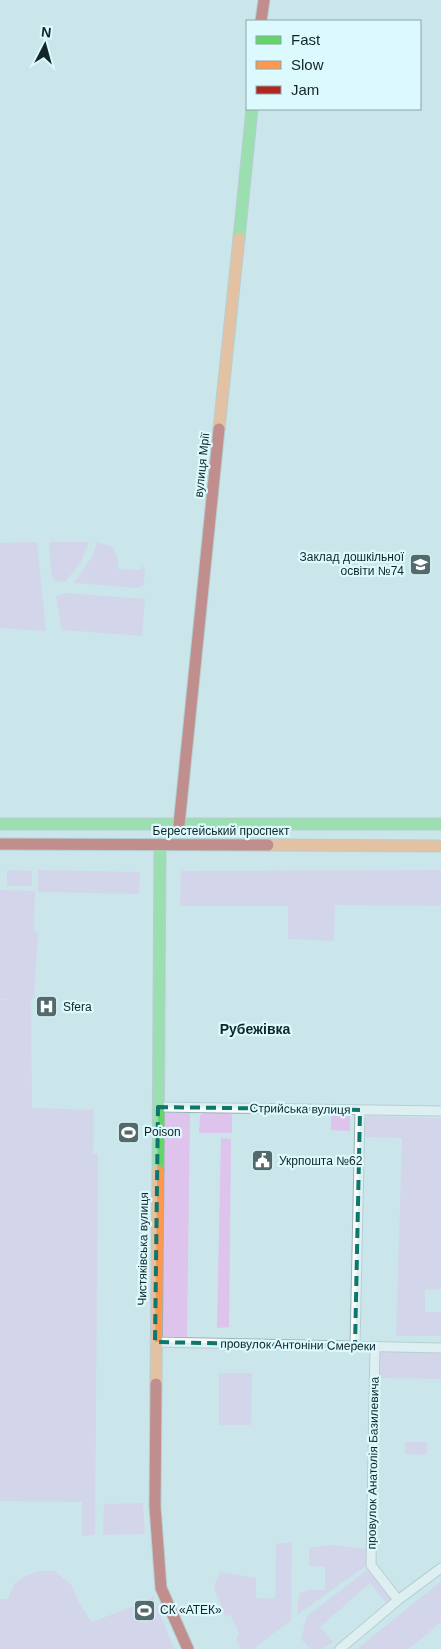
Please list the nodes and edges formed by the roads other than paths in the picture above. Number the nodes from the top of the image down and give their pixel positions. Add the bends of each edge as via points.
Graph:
1 (264, 0) edge
2 (261, 20) edge
3 (252, 110) edge
4 (0, 824) edge
5 (441, 824) edge
6 (179, 825) junction
7 (0, 844) edge
8 (160, 844) junction
9 (441, 846) edge
10 (158, 1107) junction
11 (360, 1110) junction
12 (441, 1111) edge
13 (155, 1342) junction
14 (355, 1346) junction
15 (374, 1346) junction
16 (441, 1348) edge
17 (441, 1568) edge
18 (398, 1600) junction
19 (188, 1649) edge
20 (340, 1649) edge

1 - 2 street
3 - 6 street, вулиця Мрії
4 - 6 street, Берестейський проспект
5 - 6 street, Берестейський проспект
7 - 8 street, Берестейський проспект
8 - 9 street, Берестейський проспект
8 - 10 street, Чистяківська вулиця
10 - 11 street, Стрийська вулиця
10 - 13 street, Чистяківська вулиця
11 - 12 street, Стрийська вулиця
11 - 14 street
13 - 14 street, провулок Антоніни Смереки
13 - 19 street, Чистяківська вулиця via 154,1507 161,1588
14 - 15 street, провулок Антоніни Смереки
15 - 16 street, провулок Антоніни Смереки
15 - 18 street, провулок Анатолія Базилевича via 371,1565
17 - 18 street
18 - 20 street

